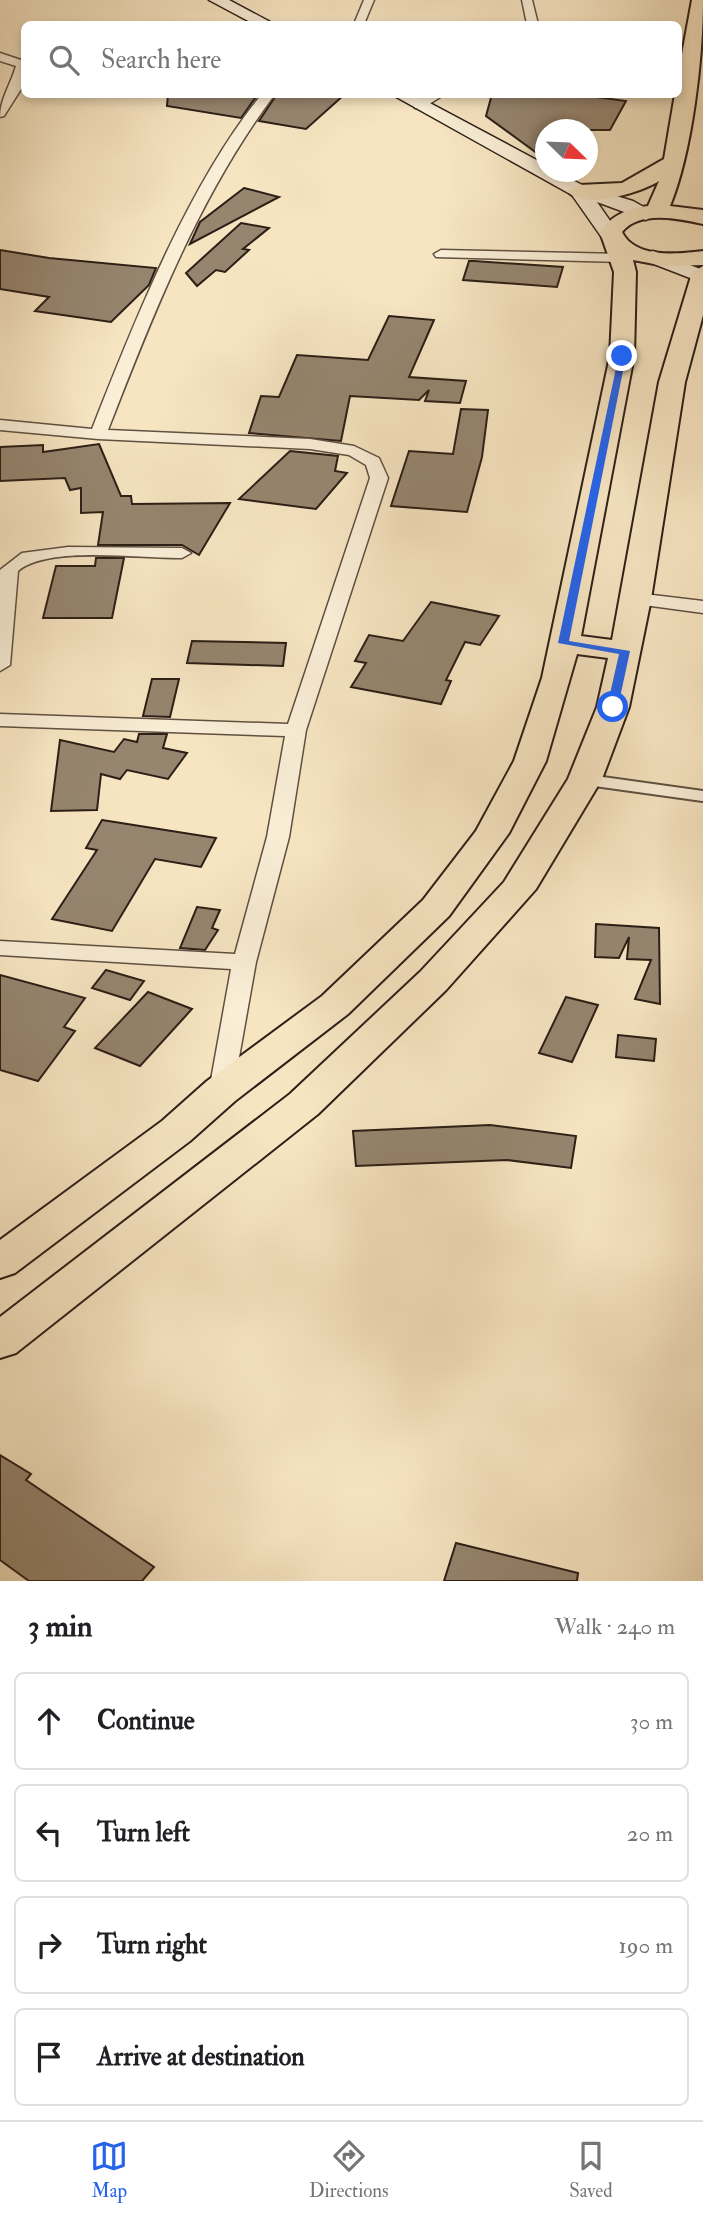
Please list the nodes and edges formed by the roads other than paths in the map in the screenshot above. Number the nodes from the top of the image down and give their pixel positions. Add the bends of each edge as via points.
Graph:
1 (217, 0) edge
2 (369, 0) edge
3 (527, 0) edge
4 (701, 0) edge
5 (259, 21) edge
6 (360, 21) edge
7 (532, 21) edge
8 (0, 57) edge
9 (21, 64) edge
10 (21, 68) edge
11 (266, 98) edge
12 (407, 98) edge
13 (432, 98) edge
14 (419, 105) junction
15 (0, 113) edge
16 (671, 163) junction
17 (579, 191) junction
18 (651, 214) junction
19 (703, 217) edge
20 (626, 249) junction
21 (440, 254) dead end
22 (703, 271) edge
23 (703, 349) edge
24 (671, 382) junction
25 (0, 425) edge
26 (98, 434) junction
27 (182, 554) dead end
28 (0, 556) edge
29 (29, 556) junction
30 (636, 599) junction
31 (703, 607) edge
32 (563, 643) junction
33 (625, 651) junction
34 (0, 664) edge
35 (0, 720) edge
36 (296, 730) junction
37 (584, 779) junction
38 (703, 796) edge
39 (0, 948) edge
40 (244, 962) junction
41 (221, 1091) junction
42 (0, 1262) edge
43 (0, 1341) edge

1 - 5 street
2 - 6 street
3 - 7 street
4 - 16 main road
8 - 9 street
10 - 15 street via 17,86
11 - 26 street via 248,118 193,217 133,344
12 - 14 street
13 - 14 street
14 - 17 street
16 - 17 main road via 642,185 623,192
16 - 18 main road via 670,181
17 - 18 street
17 - 20 street
18 - 19 main road
18 - 20 main road via 621,222 611,232
20 - 21 street
20 - 22 main road
20 - 32 main road via 622,356
22 - 24 main road
23 - 24 main road
24 - 30 main road
25 - 26 street
26 - 36 street via 310,444 354,451 373,462 379,478
27 - 29 street
28 - 29 street
29 - 34 street via 9,570
30 - 31 street
30 - 33 main road
32 - 33 main road
32 - 41 main road via 557,678 530,761 492,833 436,908 335,1005
33 - 37 main road via 613,707
35 - 36 street
36 - 40 street via 278,837
37 - 38 lane
37 - 43 main road via 518,889 424,991 304,1104
39 - 40 street
40 - 41 street
41 - 42 main road via 176,1131

